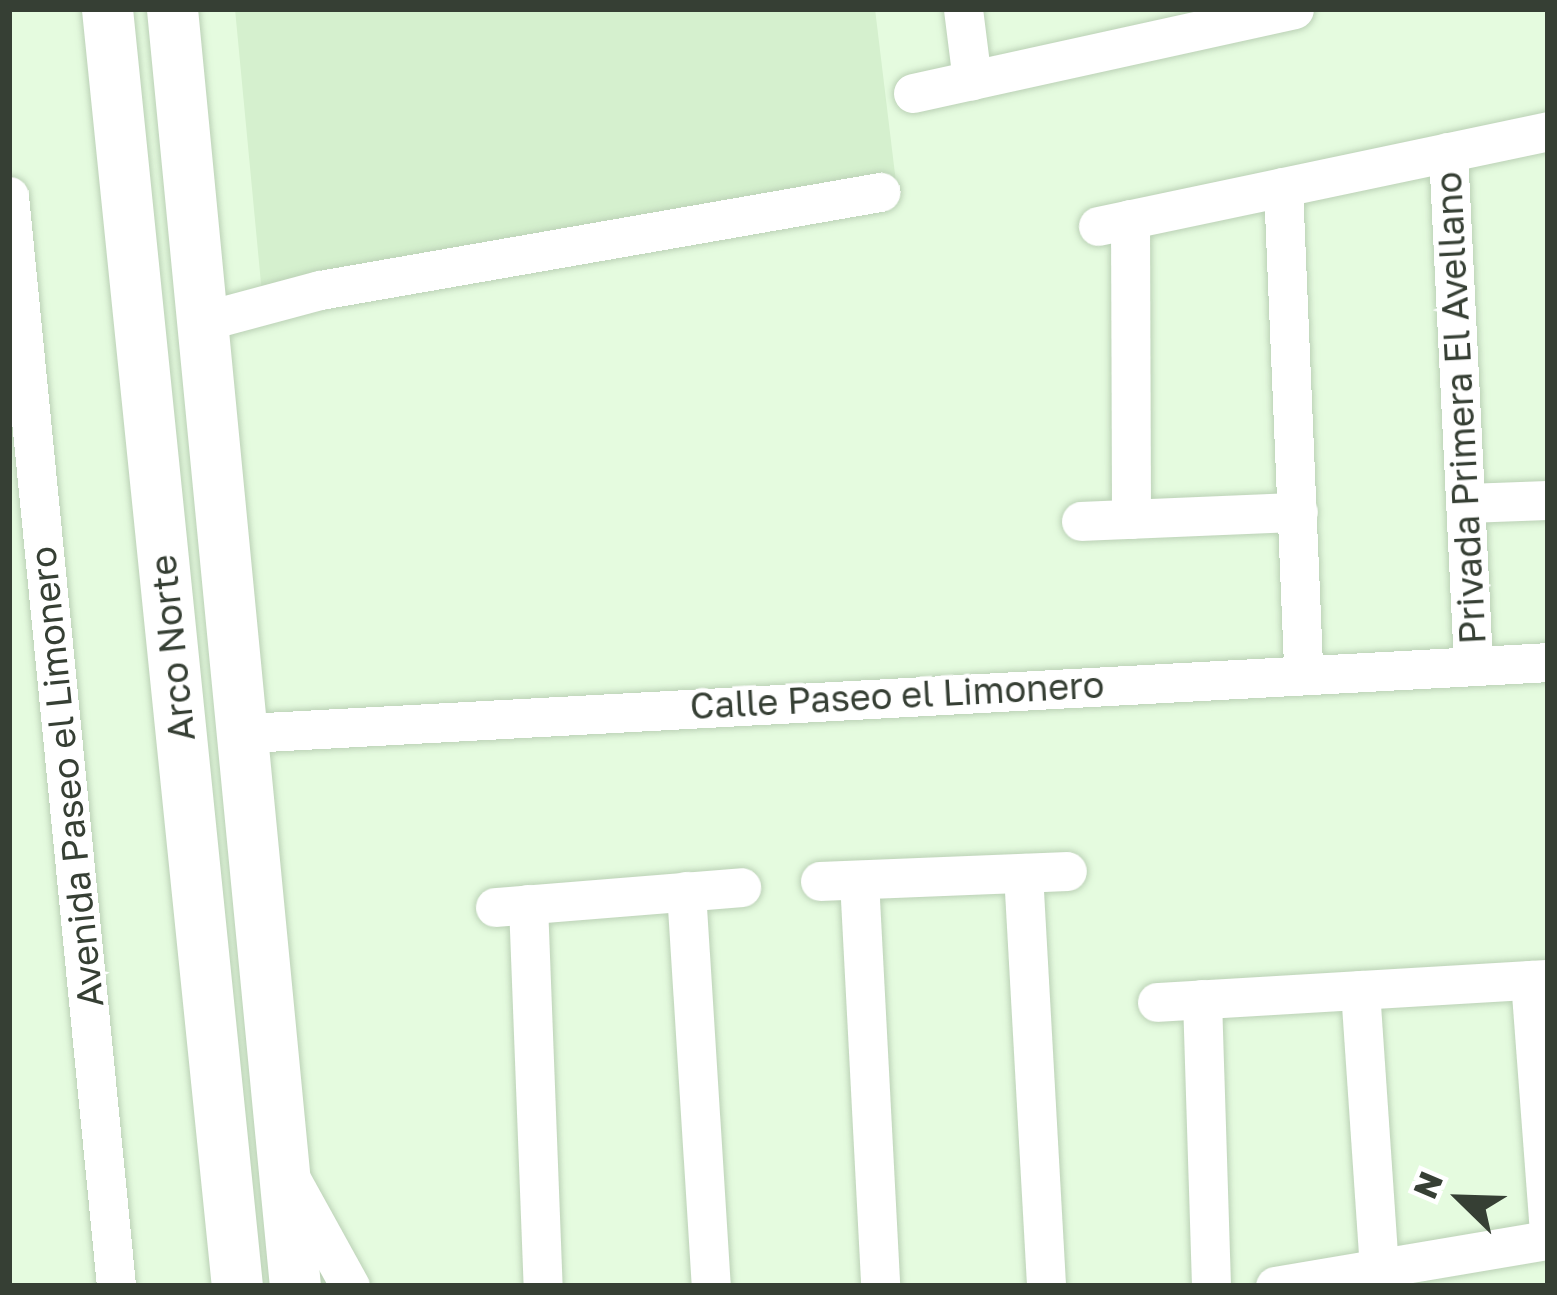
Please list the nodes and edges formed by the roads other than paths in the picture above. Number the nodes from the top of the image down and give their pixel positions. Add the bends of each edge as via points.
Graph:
1 (107, 9) edge
2 (172, 9) edge
3 (963, 9) edge
4 (1294, 9) edge
5 (1158, 24) edge
6 (972, 80) junction
7 (913, 93) dead end
8 (1548, 131) edge
9 (1448, 152) junction
10 (1283, 187) junction
11 (880, 192) dead end
12 (9, 196) edge
13 (204, 321) junction
14 (1548, 500) edge
15 (1466, 503) junction
16 (1298, 512) junction
17 (1130, 519) junction
18 (1082, 521) dead end
19 (9, 540) edge
20 (47, 586) junction
21 (1548, 662) edge
22 (1473, 664) junction
23 (1303, 671) junction
24 (247, 733) junction
25 (1067, 871) dead end
26 (1023, 873) junction
27 (860, 880) junction
28 (820, 881) dead end
29 (741, 887) dead end
30 (686, 891) junction
31 (1539, 980) edge
32 (1360, 990) junction
33 (1202, 999) junction
34 (1157, 1002) dead end
35 (290, 1177) junction
36 (1548, 1222) edge
37 (1548, 1240) edge
38 (1379, 1271) junction
39 (116, 1286) edge
40 (237, 1286) edge
41 (295, 1286) edge
42 (350, 1286) edge
43 (543, 1286) edge
44 (711, 1286) edge
45 (880, 1286) edge
46 (1046, 1286) edge
47 (1211, 1286) edge
48 (1275, 1286) edge

1 - 40 main road, Arco Norte
2 - 13 main road, Arco Norte
3 - 6 street
4 - 5 street
5 - 6 street
6 - 7 street
8 - 9 street
9 - 10 street
9 - 15 street, Privada Primera El Avellano
10 - 16 street
10 - 17 street via 1114,222
11 - 13 street via 320,290
12 - 20 street, Avenida Paseo el Limonero
13 - 24 main road, Arco Norte
14 - 15 street
15 - 22 street, Privada Primera El Avellano
16 - 17 street
16 - 23 street
17 - 18 street
19 - 20 street
20 - 39 street, Avenida Paseo el Limonero
21 - 22 street, Calle Paseo el Limonero
22 - 23 street, Calle Paseo el Limonero
23 - 24 street, Calle Paseo el Limonero
24 - 35 main road, Arco Norte
25 - 26 street
26 - 27 street
26 - 46 street
27 - 28 street
27 - 45 street
29 - 30 street
30 - 43 street via 511,906
30 - 44 street
31 - 32 street
31 - 36 street
32 - 33 street
32 - 38 street
33 - 34 street
33 - 47 street
35 - 41 main road, Arco Norte
35 - 42 street
37 - 38 street
38 - 48 street

